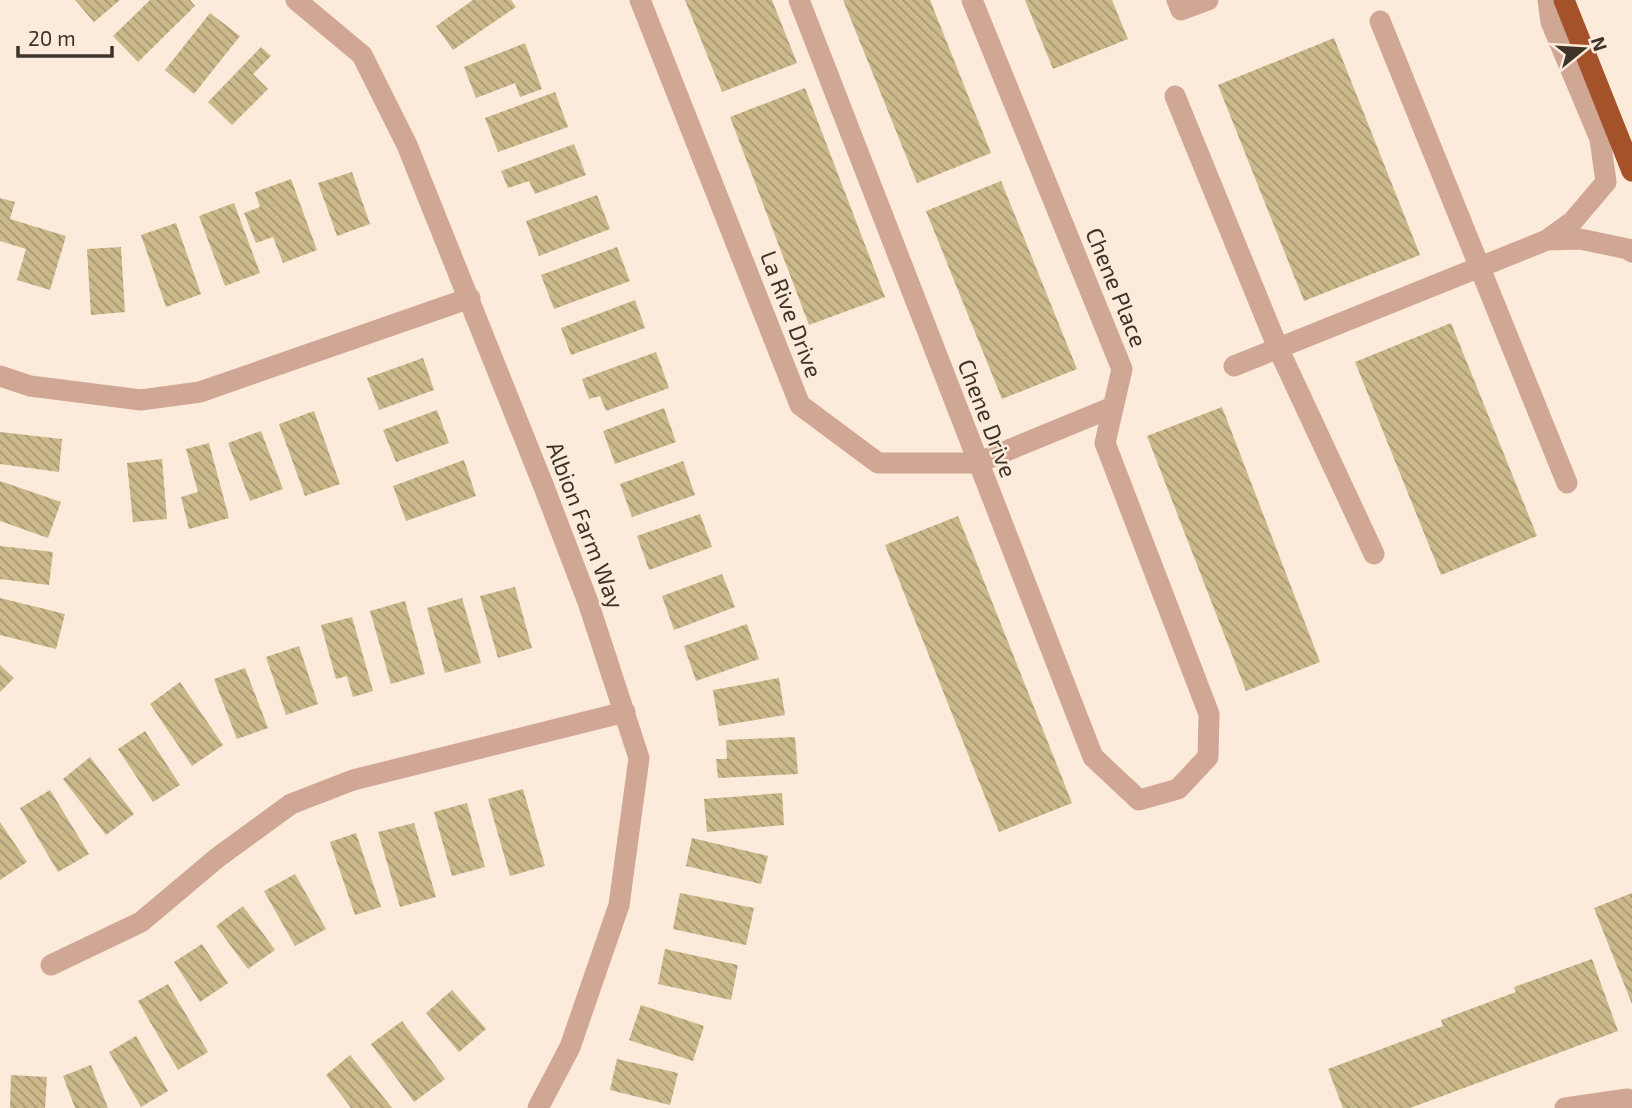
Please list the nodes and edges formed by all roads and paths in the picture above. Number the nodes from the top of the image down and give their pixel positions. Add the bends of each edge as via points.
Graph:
1 (296, 0) edge
2 (640, 0) edge
3 (799, 0) edge
4 (972, 0) edge
5 (1208, 0) edge
6 (1548, 0) edge
7 (1564, 0) edge
8 (1179, 5) edge
9 (1380, 21) dead end
10 (1175, 96) dead end
11 (1632, 171) edge
12 (1547, 240) junction
13 (1632, 252) edge
14 (1478, 268) junction
15 (470, 298) junction
16 (1278, 348) junction
17 (1234, 366) dead end
18 (0, 376) edge
19 (1114, 407) junction
20 (977, 463) junction
21 (1567, 483) dead end
22 (1374, 554) dead end
23 (625, 712) junction
24 (1178, 789) joint
25 (51, 965) dead end
26 (1632, 1103) edge
27 (538, 1108) edge
28 (1565, 1108) edge

1 - 15 street, Albion Farm Way via 362,55 407,145
2 - 20 street, La Rive Drive via 800,405 878,463
3 - 20 street, Chene Drive
4 - 19 street, Chene Place via 1122,369
5 - 8 street
6 - 12 street via 1551,22 1600,139 1606,182 1573,220
7 - 11 highway
9 - 14 street
10 - 16 street
12 - 13 street via 1580,239
12 - 14 street
14 - 16 street
14 - 21 street
15 - 18 street via 200,392 141,400 30,386
15 - 23 street, Albion Farm Way via 588,603
16 - 17 street
16 - 22 street
19 - 20 street, La Rive Drive
19 - 24 street, Chene Place via 1105,443 1209,714 1208,757
20 - 24 street, Chene Drive via 1093,757 1139,800
23 - 25 street via 353,780 291,804 141,922
23 - 27 street, Albion Farm Way via 639,758 619,905 570,1047
26 - 28 street via 1628,1099

